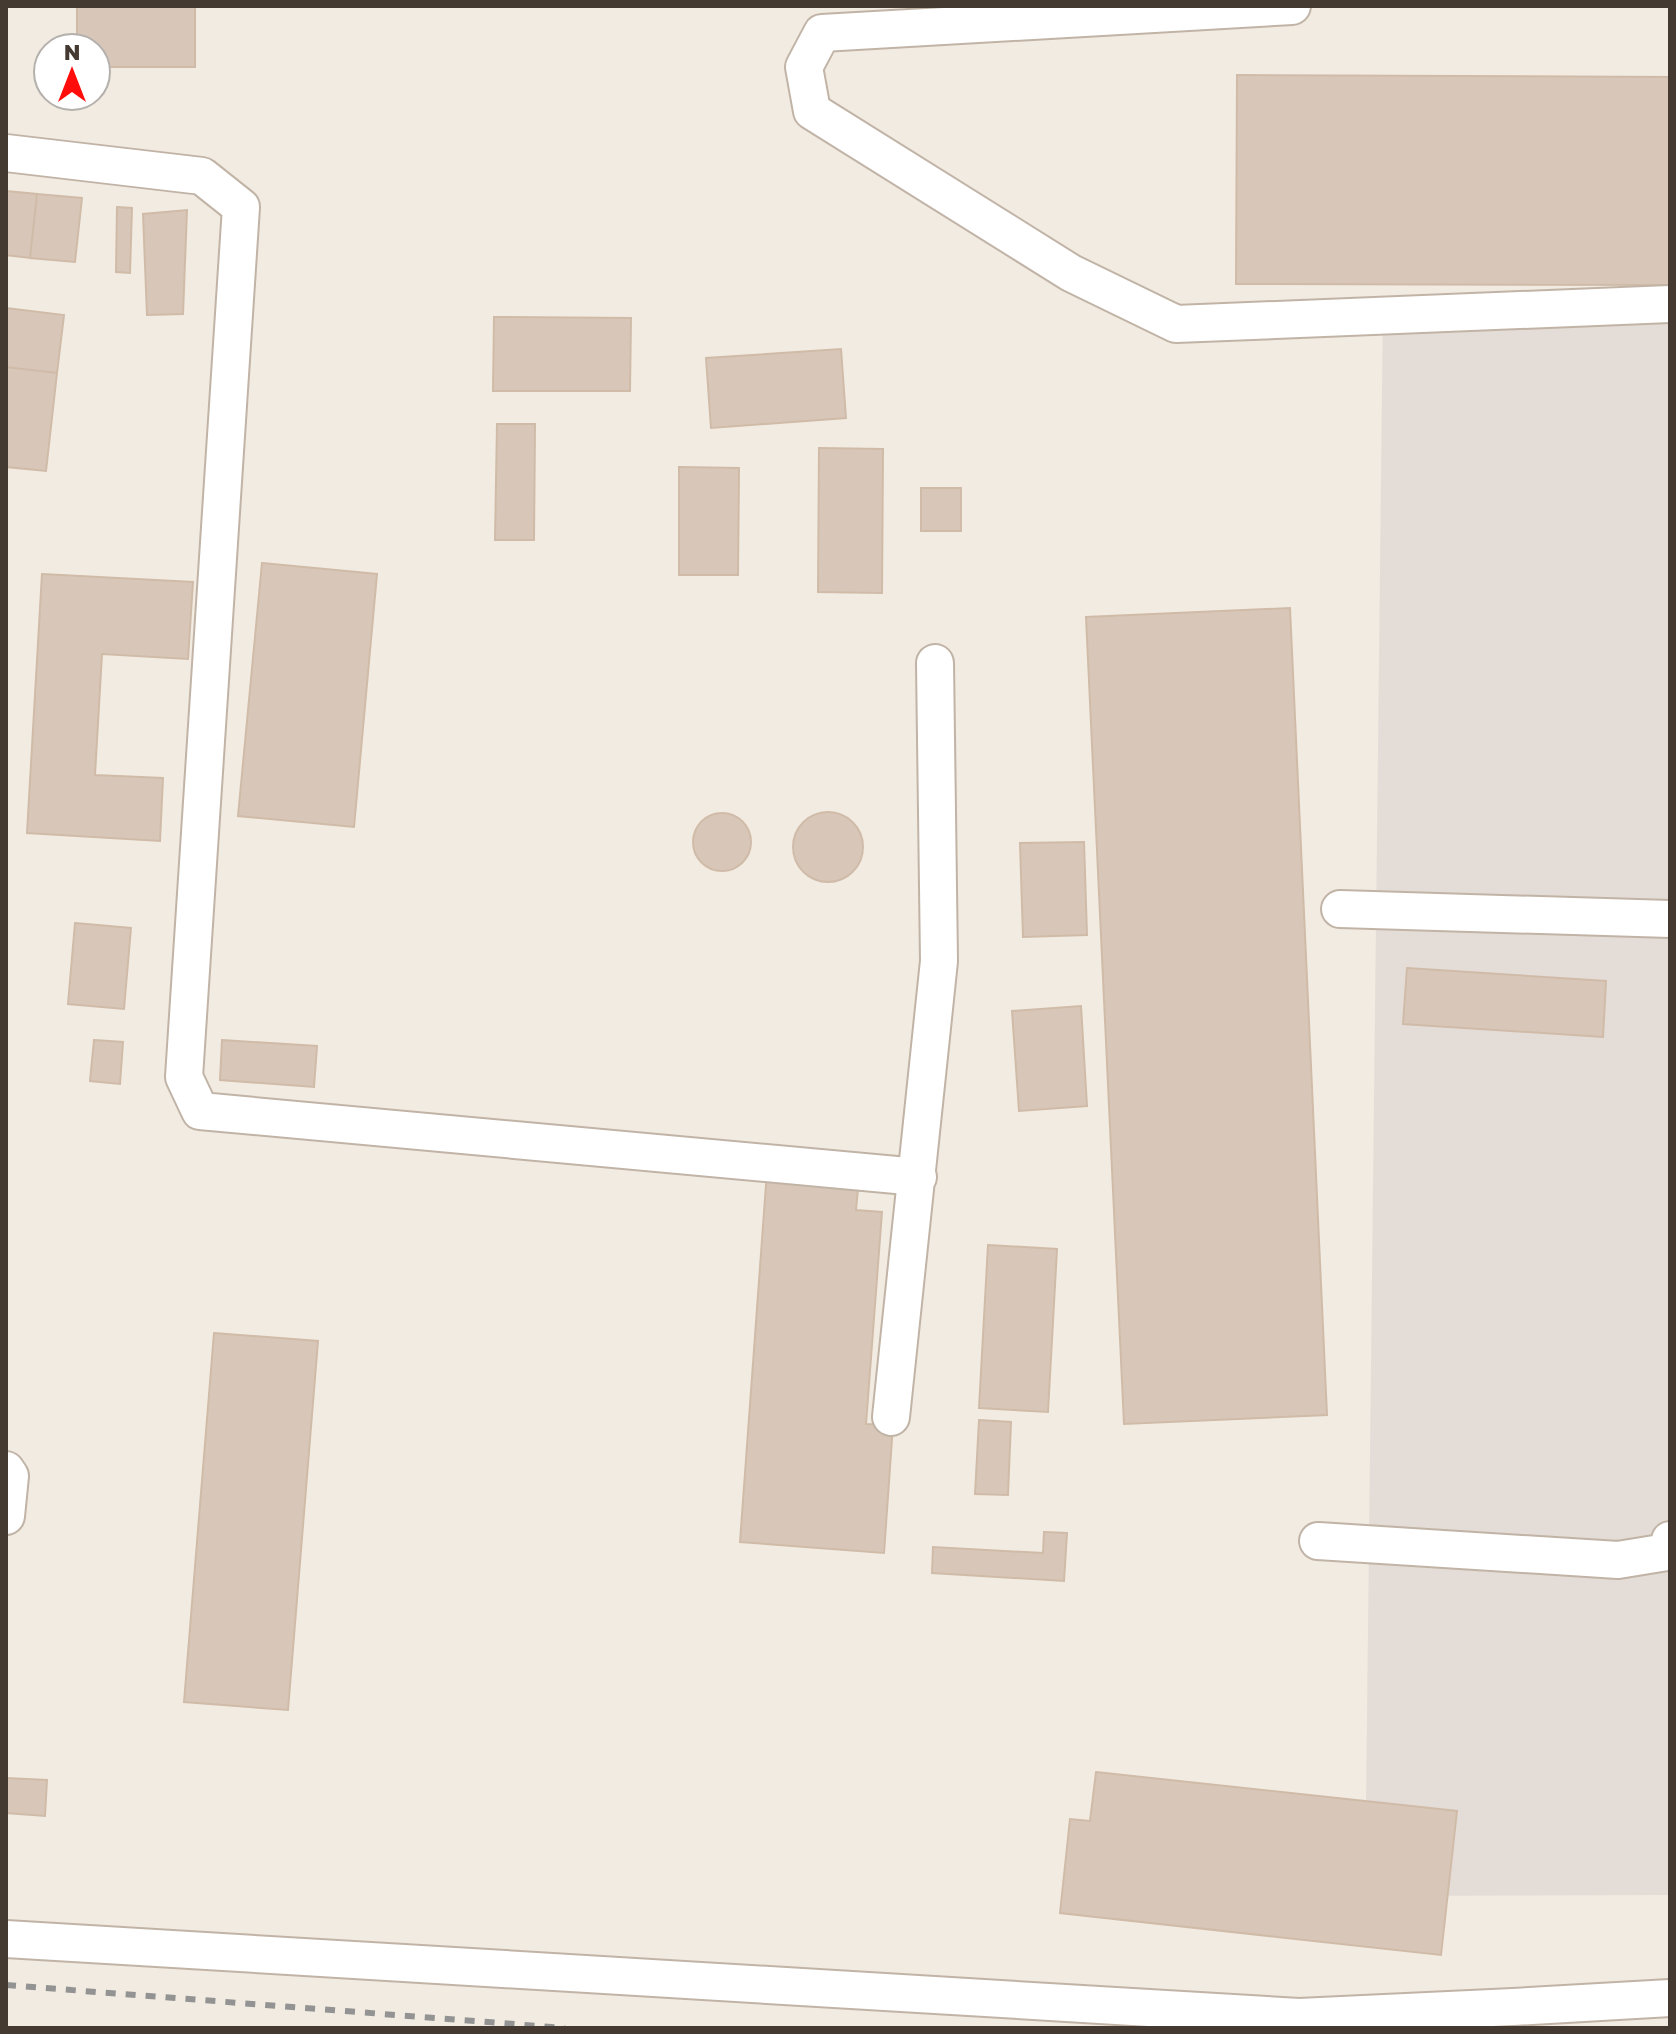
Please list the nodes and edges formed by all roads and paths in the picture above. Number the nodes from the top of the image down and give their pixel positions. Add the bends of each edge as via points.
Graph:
1 (1292, 6) edge
2 (6, 153) edge
3 (1670, 304) edge
4 (935, 663) dead end
5 (1340, 909) dead end
6 (1670, 919) edge
7 (918, 1177) junction
8 (891, 1417) dead end
9 (6, 1470) edge
10 (6, 1516) edge
11 (1670, 1540) edge
12 (1318, 1541) dead end
13 (6, 1939) edge
14 (1670, 1998) edge

1 - 3 lane via 822,33 804,67 812,111 1071,273 1176,324
2 - 7 lane via 202,176 241,207 184,1077 200,1111
4 - 7 lane via 939,961
5 - 6 lane
7 - 8 lane
9 - 10 lane
11 - 12 lane via 1667,1552 1618,1560
13 - 14 lane via 1299,2017

